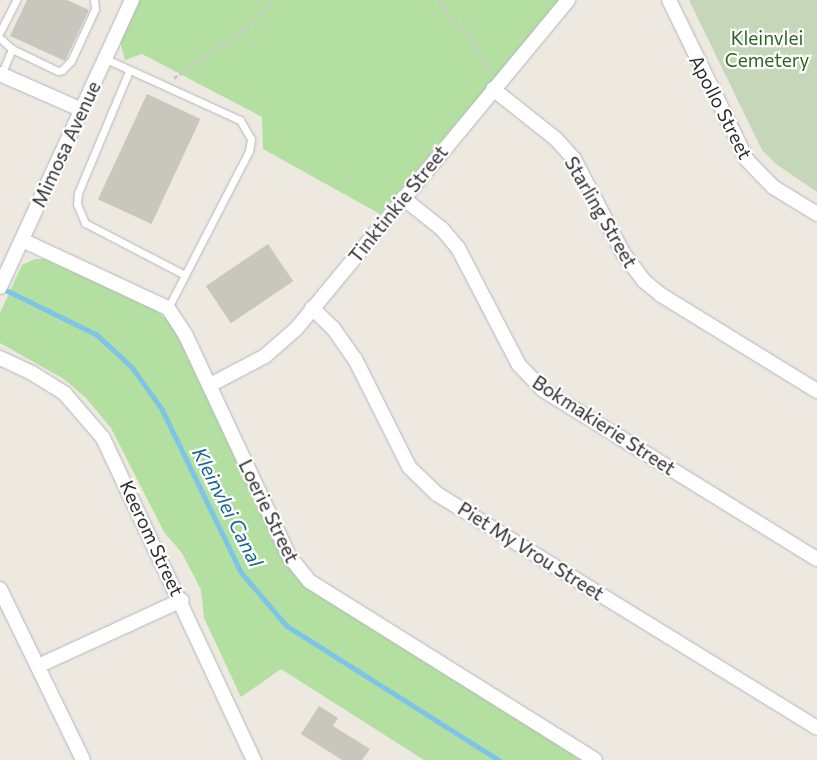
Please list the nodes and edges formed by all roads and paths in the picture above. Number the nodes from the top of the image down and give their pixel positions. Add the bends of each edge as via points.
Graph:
1 (16, 0) edge
2 (94, 0) edge
3 (132, 0) edge
4 (275, 0) edge
5 (438, 0) edge
6 (568, 0) edge
7 (669, 0) edge
8 (0, 32) edge
9 (0, 38) edge
10 (12, 49) junction
11 (106, 58) junction
12 (129, 72) junction
13 (1, 74) edge
14 (163, 85) junction
15 (493, 89) junction
16 (82, 110) junction
17 (403, 198) junction
18 (817, 214) edge
19 (22, 240) junction
20 (185, 275) junction
21 (0, 287) edge
22 (168, 308) junction
23 (312, 308) junction
24 (0, 358) edge
25 (210, 385) junction
26 (817, 391) edge
27 (817, 559) edge
28 (0, 589) edge
29 (182, 600) junction
30 (38, 666) junction
31 (817, 728) edge
32 (84, 760) edge
33 (254, 760) edge
34 (595, 760) edge

1 - 8 lane
2 - 10 lane via 95,9 71,61 62,70
3 - 11 street, Mimosa Avenue
4 - 14 path via 242,31
5 - 15 path via 489,65
6 - 15 street, Tinktinkie Street
7 - 18 street, Apollo Street via 747,160 774,188
9 - 10 lane
10 - 13 lane
11 - 12 lane
11 - 16 street, Mimosa Avenue
12 - 14 lane
12 - 20 lane via 78,193 77,204 86,222
13 - 16 street
14 - 20 lane via 240,120 251,139 249,151
15 - 17 street, Tinktinkie Street
15 - 26 street, Starling Street via 556,139 574,159 624,253 644,282
16 - 19 street, Mimosa Avenue
17 - 23 street, Tinktinkie Street
17 - 27 street, Bokmakierie Street via 442,229 458,248 519,365 543,390
19 - 21 street, Mimosa Avenue
19 - 22 street
20 - 22 lane
22 - 25 street, Loerie Street
23 - 25 street, Tinktinkie Street via 274,350
23 - 31 street, Piet My Vrou Street via 350,351 408,468 437,494
24 - 29 street, Keerom Street via 49,383 92,422 113,455
25 - 34 street, Loerie Street via 289,556 309,581
28 - 30 street
29 - 30 street
29 - 33 street, Keerom Street
30 - 32 street

